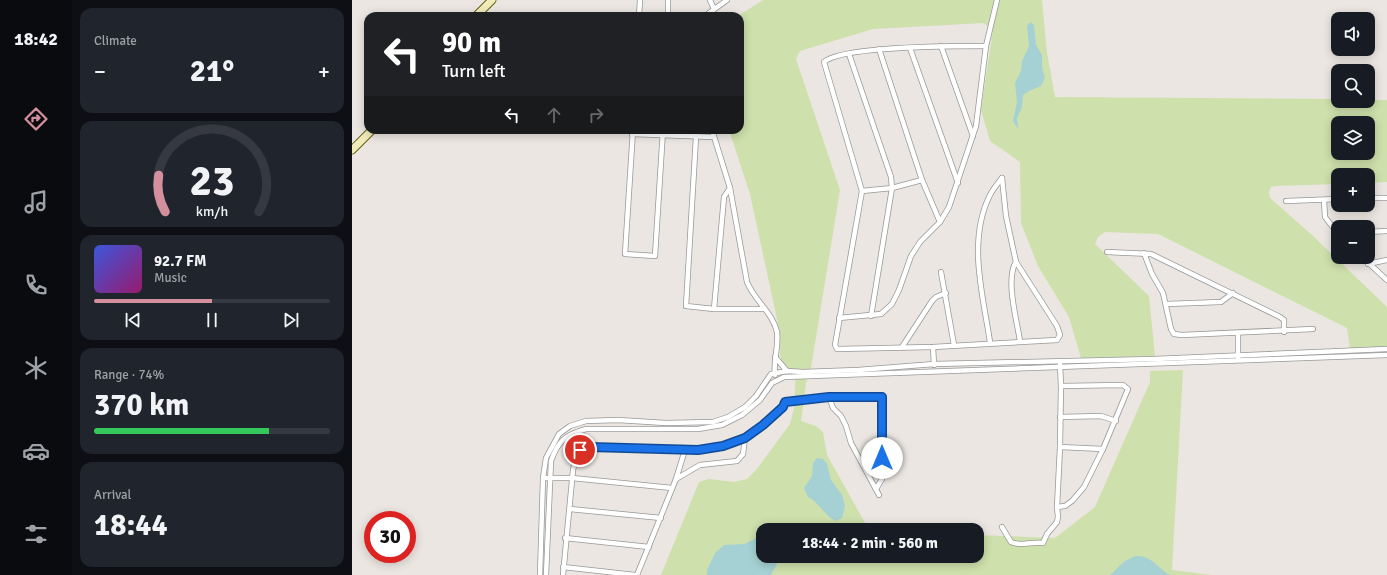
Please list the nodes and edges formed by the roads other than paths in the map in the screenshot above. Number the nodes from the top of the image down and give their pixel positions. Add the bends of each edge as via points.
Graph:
1 (492, 0) edge
2 (640, 0) edge
3 (668, 0) edge
4 (710, 0) edge
5 (727, 0) edge
6 (997, 0) edge
7 (714, 9) junction
8 (480, 12) edge
9 (639, 12) edge
10 (668, 12) edge
11 (710, 12) edge
12 (941, 46) junction
13 (986, 46) junction
14 (910, 48) junction
15 (879, 49) junction
16 (849, 54) junction
17 (368, 134) edge
18 (632, 134) edge
19 (663, 134) edge
20 (676, 134) edge
21 (713, 134) edge
22 (973, 136) junction
23 (696, 137) junction
24 (714, 137) junction
25 (352, 150) edge
26 (922, 180) junction
27 (958, 183) junction
28 (730, 188) junction
29 (892, 188) junction
30 (862, 191) junction
31 (1375, 198) edge
32 (1387, 198) edge
33 (1324, 200) junction
34 (1331, 200) edge
35 (1286, 201) dead end
36 (940, 222) junction
37 (1331, 224) edge
38 (1387, 231) edge
39 (1375, 232) edge
40 (1107, 252) dead end
41 (1144, 253) junction
42 (1387, 260) edge
43 (1016, 262) junction
44 (1375, 263) edge
45 (1368, 264) edge
46 (941, 272) dead end
47 (1387, 280) edge
48 (946, 293) junction
49 (1232, 293) junction
50 (1166, 304) junction
51 (714, 309) junction
52 (763, 309) junction
53 (871, 316) junction
54 (840, 318) junction
55 (1313, 330) dead end
56 (1284, 332) junction
57 (1238, 333) junction
58 (1020, 341) junction
59 (990, 342) junction
60 (954, 346) junction
61 (902, 347) junction
62 (933, 347) junction
63 (1387, 349) edge
64 (1387, 355) edge
65 (775, 357) junction
66 (1238, 358) junction
67 (1059, 360) junction
68 (934, 364) junction
69 (1060, 367) junction
70 (934, 370) junction
71 (788, 371) junction
72 (775, 373) junction
73 (776, 380) junction
74 (1061, 386) junction
75 (829, 397) junction
76 (1060, 417) junction
77 (1116, 422) junction
78 (745, 438) junction
79 (1060, 447) junction
80 (1103, 449) junction
81 (685, 450) junction
82 (543, 478) junction
83 (550, 478) junction
84 (572, 478) junction
85 (676, 479) junction
86 (672, 488) junction
87 (876, 489) junction
88 (879, 495) dead end
89 (1057, 507) junction
90 (570, 509) junction
91 (661, 518) junction
92 (1002, 527) dead end
93 (565, 538) junction
94 (649, 547) junction
95 (563, 567) junction
96 (540, 575) edge
97 (546, 575) edge
98 (563, 575) edge
99 (636, 575) edge

1 - 8 main road
2 - 9 street
3 - 10 street
4 - 7 street
5 - 7 street
6 - 13 street
7 - 11 street
12 - 13 street
12 - 14 street
12 - 22 street
13 - 22 street
14 - 15 street
14 - 27 street
15 - 16 street
15 - 26 street
16 - 29 street via 891,177
16 - 30 street via 826,60 824,65
17 - 25 main road
18 - 19 street via 625,254 655,256
20 - 23 street
21 - 24 street
22 - 27 street
23 - 24 street
23 - 51 street via 686,306
24 - 28 street
26 - 29 street
26 - 36 street
27 - 36 street
28 - 51 street via 724,197
28 - 52 street via 747,282
29 - 30 street
29 - 53 street
30 - 54 street
31 - 32 street
33 - 34 street
33 - 35 street
33 - 37 street via 1325,217
36 - 53 street via 920,242 911,256 900,290 892,304 881,314
38 - 39 street
40 - 41 street
41 - 49 street
41 - 50 street
42 - 44 street
43 - 58 street via 1011,280
43 - 58 street via 1058,326 1060,334 1057,340
43 - 59 street via 1006,216 1002,178 990,195 983,213 977,258
45 - 47 street
46 - 48 street
48 - 60 street
48 - 61 street via 932,301
49 - 50 street via 1221,302
49 - 56 street via 1284,320
50 - 57 street via 1174,334
51 - 52 street
52 - 65 street via 777,332
53 - 54 street
54 - 61 street via 835,345 839,350
55 - 56 street
56 - 57 street
57 - 66 street
58 - 59 street
59 - 60 street
60 - 62 street
61 - 62 street
62 - 68 street
63 - 66 street
64 - 66 street
65 - 71 street
65 - 72 street
66 - 67 street
66 - 69 street
67 - 68 street
67 - 69 street
68 - 70 street
68 - 71 street via 858,370
69 - 70 street
69 - 74 street
70 - 73 street via 784,377
71 - 72 street
72 - 73 street
72 - 82 street via 767,378 756,396 745,406 728,417 713,422 618,420 586,421 570,426 551,446
73 - 83 street via 752,408 722,425 698,429 586,429 574,432 563,439 556,448 551,461
74 - 76 street
74 - 77 street via 1126,386 1128,389
75 - 78 street via 785,402 783,407
75 - 87 street via 833,408 841,416 851,443
75 - 87 street via 882,397 882,479
76 - 77 street via 1101,416
76 - 79 street
77 - 80 street
78 - 81 street via 723,446
78 - 85 street via 743,454 737,461 700,465
79 - 80 street
79 - 89 street
80 - 89 street via 1079,495 1065,506
81 - 84 street via 583,448 578,453
81 - 85 street
82 - 83 street
82 - 96 street
83 - 84 street
83 - 97 street
84 - 86 street
84 - 90 street
85 - 86 street
86 - 91 street
87 - 88 street
89 - 92 street via 1057,522 1043,543 1014,544
90 - 91 street
90 - 93 street
91 - 94 street
93 - 94 street
93 - 95 street
94 - 99 street
95 - 98 street
95 - 99 street

